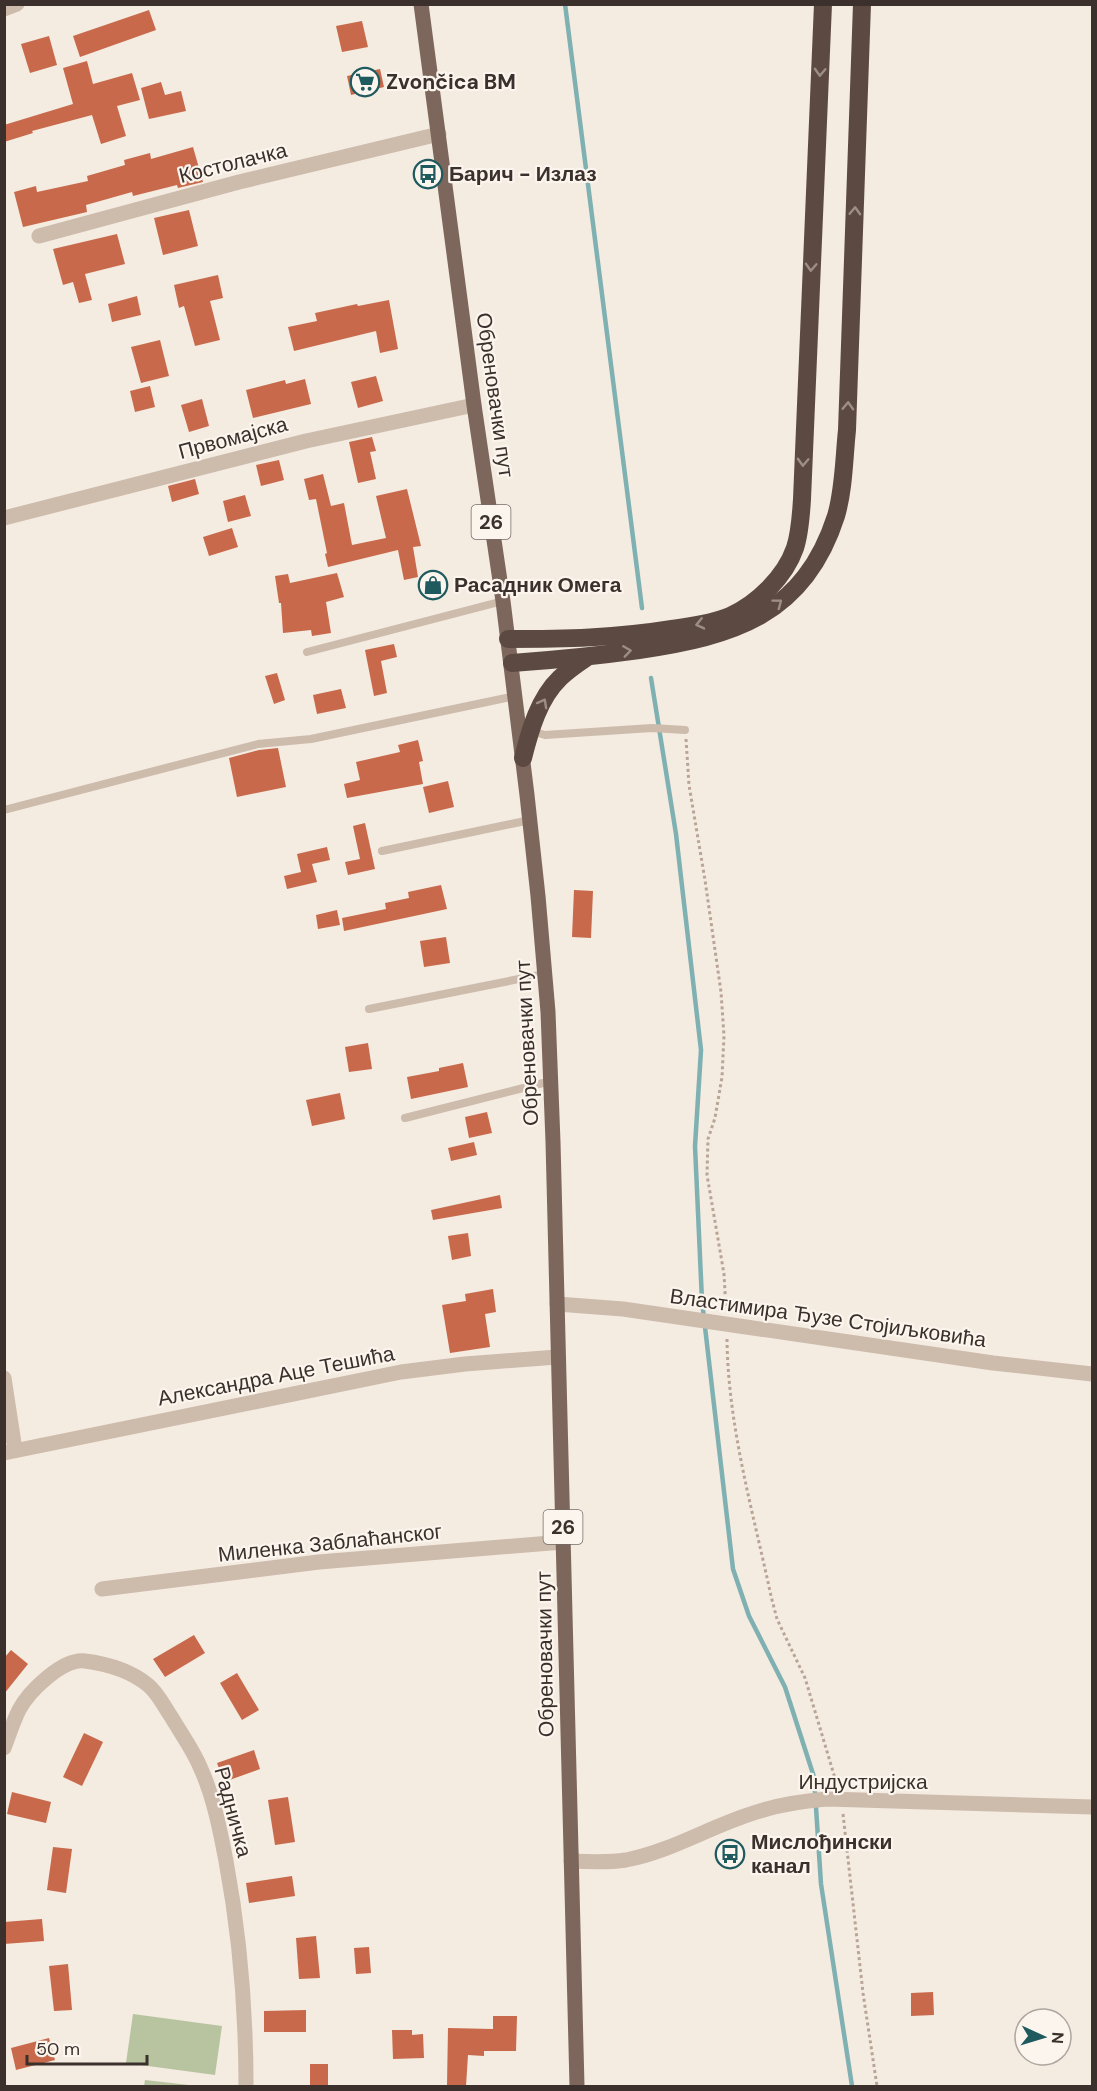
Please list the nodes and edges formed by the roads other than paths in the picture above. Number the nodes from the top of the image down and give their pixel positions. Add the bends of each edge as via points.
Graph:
1 (17, 4) edge
2 (421, 4) edge
3 (823, 4) edge
4 (862, 4) edge
5 (4, 9) edge
6 (439, 134) junction
7 (39, 236) dead end
8 (474, 405) junction
9 (4, 518) edge
10 (503, 601) junction
11 (508, 639) junction
12 (307, 652) dead end
13 (588, 657) junction
14 (512, 663) junction
15 (515, 696) junction
16 (530, 730) junction
17 (685, 730) road end
18 (523, 758) junction
19 (4, 810) edge
20 (530, 820) junction
21 (382, 851) dead end
22 (544, 974) junction
23 (369, 1009) dead end
24 (551, 1081) junction
25 (405, 1118) dead end
26 (557, 1304) junction
27 (557, 1357) junction
28 (1092, 1374) edge
29 (4, 1378) edge
30 (10, 1452) edge
31 (563, 1542) junction
32 (102, 1589) dead end
33 (4, 1748) edge
34 (1092, 1807) edge
35 (571, 1862) junction
36 (246, 2086) edge
37 (577, 2086) edge

1 - 5 street
2 - 6 main road, Обреновачки пут / 26
3 -> 11 highway via 802,499 794,549 784,570 751,604 700,625 596,638
13 -> 4 highway via 693,640 745,624 792,592 817,560 828,537 842,485 847,430
6 - 7 street, Костолачка
6 - 8 main road, Обреновачки пут / 26
8 - 9 street, Првомајска via 306,441
8 - 10 main road, Обреновачки пут / 26
10 - 11 main road, Обреновачки пут / 26
10 - 12 lane
11 - 14 main road, Обреновачки пут / 26
13 - 14 highway
16 -> 13 highway via 542,702 559,678
14 - 15 main road, Обреновачки пут / 26
15 - 18 main road, Обреновачки пут / 26
15 - 19 lane via 311,739 258,744
16 - 17 lane via 545,735 652,728
16 - 18 highway
18 - 20 main road, Обреновачки пут / 26
20 - 21 lane
20 - 22 main road, Обреновачки пут / 26
22 - 23 lane
22 - 24 main road, Обреновачки пут / 26
24 - 25 lane
24 - 26 main road, Обреновачки пут / 26
26 - 27 main road, Обреновачки пут / 26
26 - 28 street, Властимира Ђузе Стојиљковића via 623,1309 993,1364
27 - 30 street, Александра Аце Тешића via 401,1372
27 - 31 main road, Обреновачки пут / 26
29 - 30 street
31 - 32 street, Миленка Заблаћанског via 319,1562
31 - 35 main road, Обреновачки пут / 26
33 - 36 street, Радничка via 20,1708 59,1667 82,1660 109,1665 150,1687 202,1770 220,1834 239,1946
34 - 35 street, Индустријска via 804,1801 759,1811 643,1855 614,1861
35 - 37 main road, Обреновачки пут / 26

